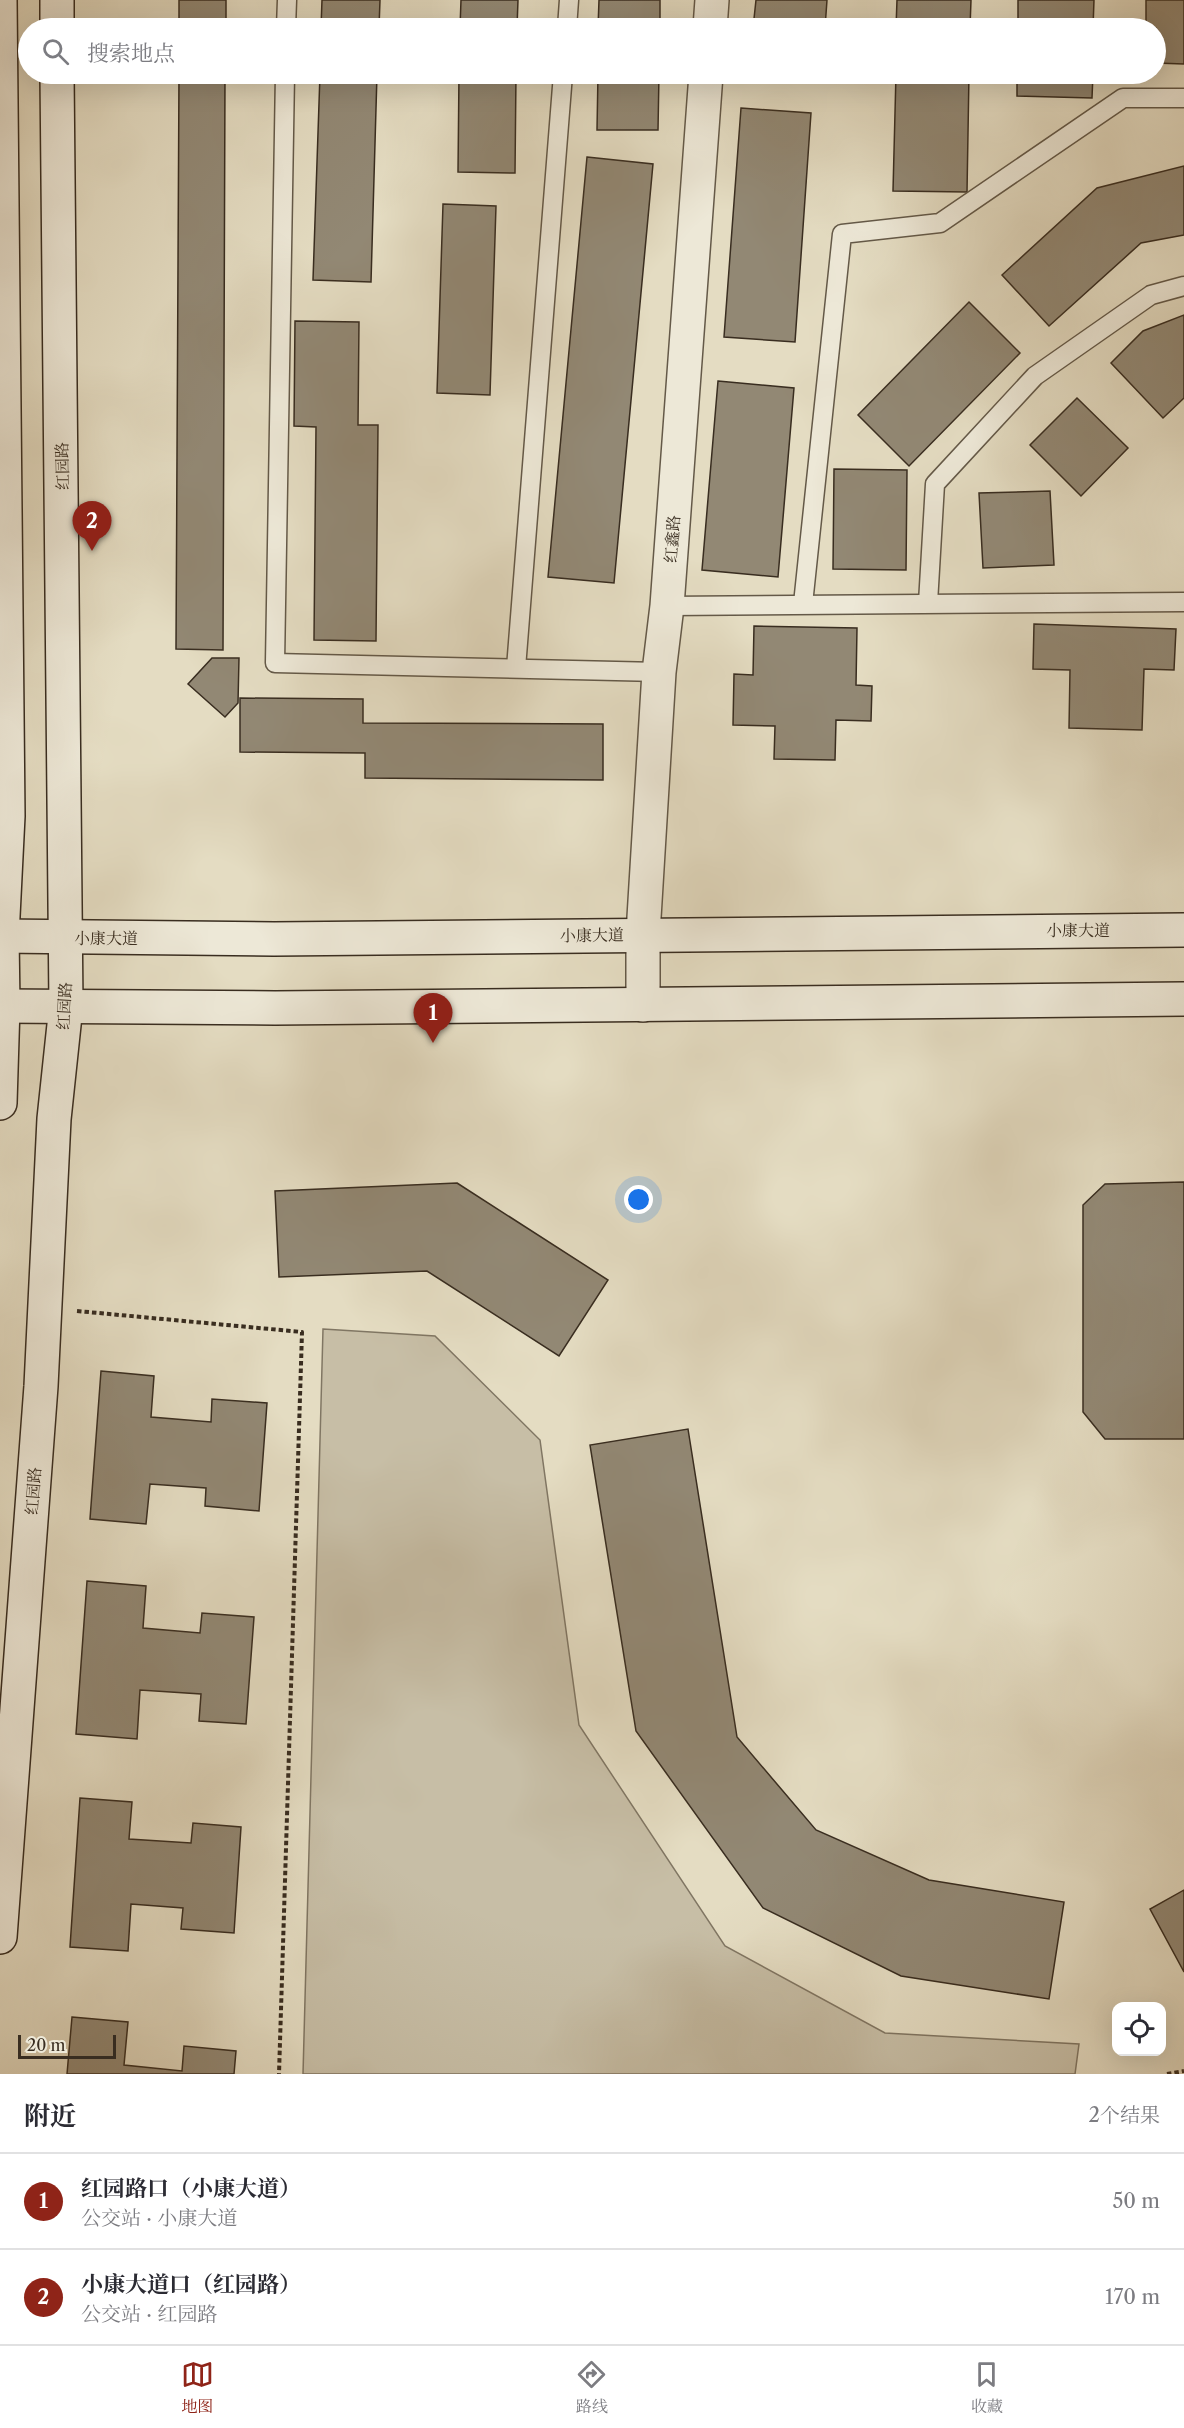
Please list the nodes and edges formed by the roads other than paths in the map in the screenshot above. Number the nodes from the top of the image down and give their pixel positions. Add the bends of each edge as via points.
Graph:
1 (0, 0) edge
2 (57, 0) edge
3 (287, 0) edge
4 (569, 0) edge
5 (712, 0) edge
6 (57, 18) edge
7 (286, 18) edge
8 (568, 18) edge
9 (711, 18) edge
10 (57, 84) edge
11 (285, 84) edge
12 (562, 84) edge
13 (705, 84) edge
14 (1184, 98) edge
15 (1184, 286) edge
16 (1184, 602) edge
17 (928, 603) junction
18 (803, 604) junction
19 (667, 606) junction
20 (516, 668) junction
21 (659, 672) junction
22 (1184, 930) edge
23 (643, 934) junction
24 (1, 936) edge
25 (67, 937) junction
26 (1184, 999) edge
27 (643, 1005) junction
28 (2, 1006) edge
29 (66, 1006) junction
30 (0, 1103) edge
31 (0, 1937) edge

1 - 24 main road via 8,804
2 - 6 main road
3 - 7 lane
4 - 8 lane
5 - 9 main road
10 - 25 main road, 红园路
11 - 20 lane via 275,663
12 - 20 lane
13 - 19 main road, 红鑫路
14 - 18 lane via 1123,98 940,223 842,234
15 - 17 lane via 1151,295 1035,376 935,484
16 - 17 lane
17 - 18 lane
18 - 19 lane
19 - 21 main road, 红鑫路
20 - 21 lane
21 - 23 main road, 红鑫路
22 - 23 main road, 小康大道
23 - 25 main road, 小康大道 via 274,939
23 - 27 main road, 红鑫路
24 - 25 main road, 小康大道
24 - 28 main road
25 - 29 main road, 红园路
26 - 27 main road
27 - 29 main road
28 - 29 main road
28 - 30 main road
29 - 31 main road, 红园路 via 54,1119 45,1308

